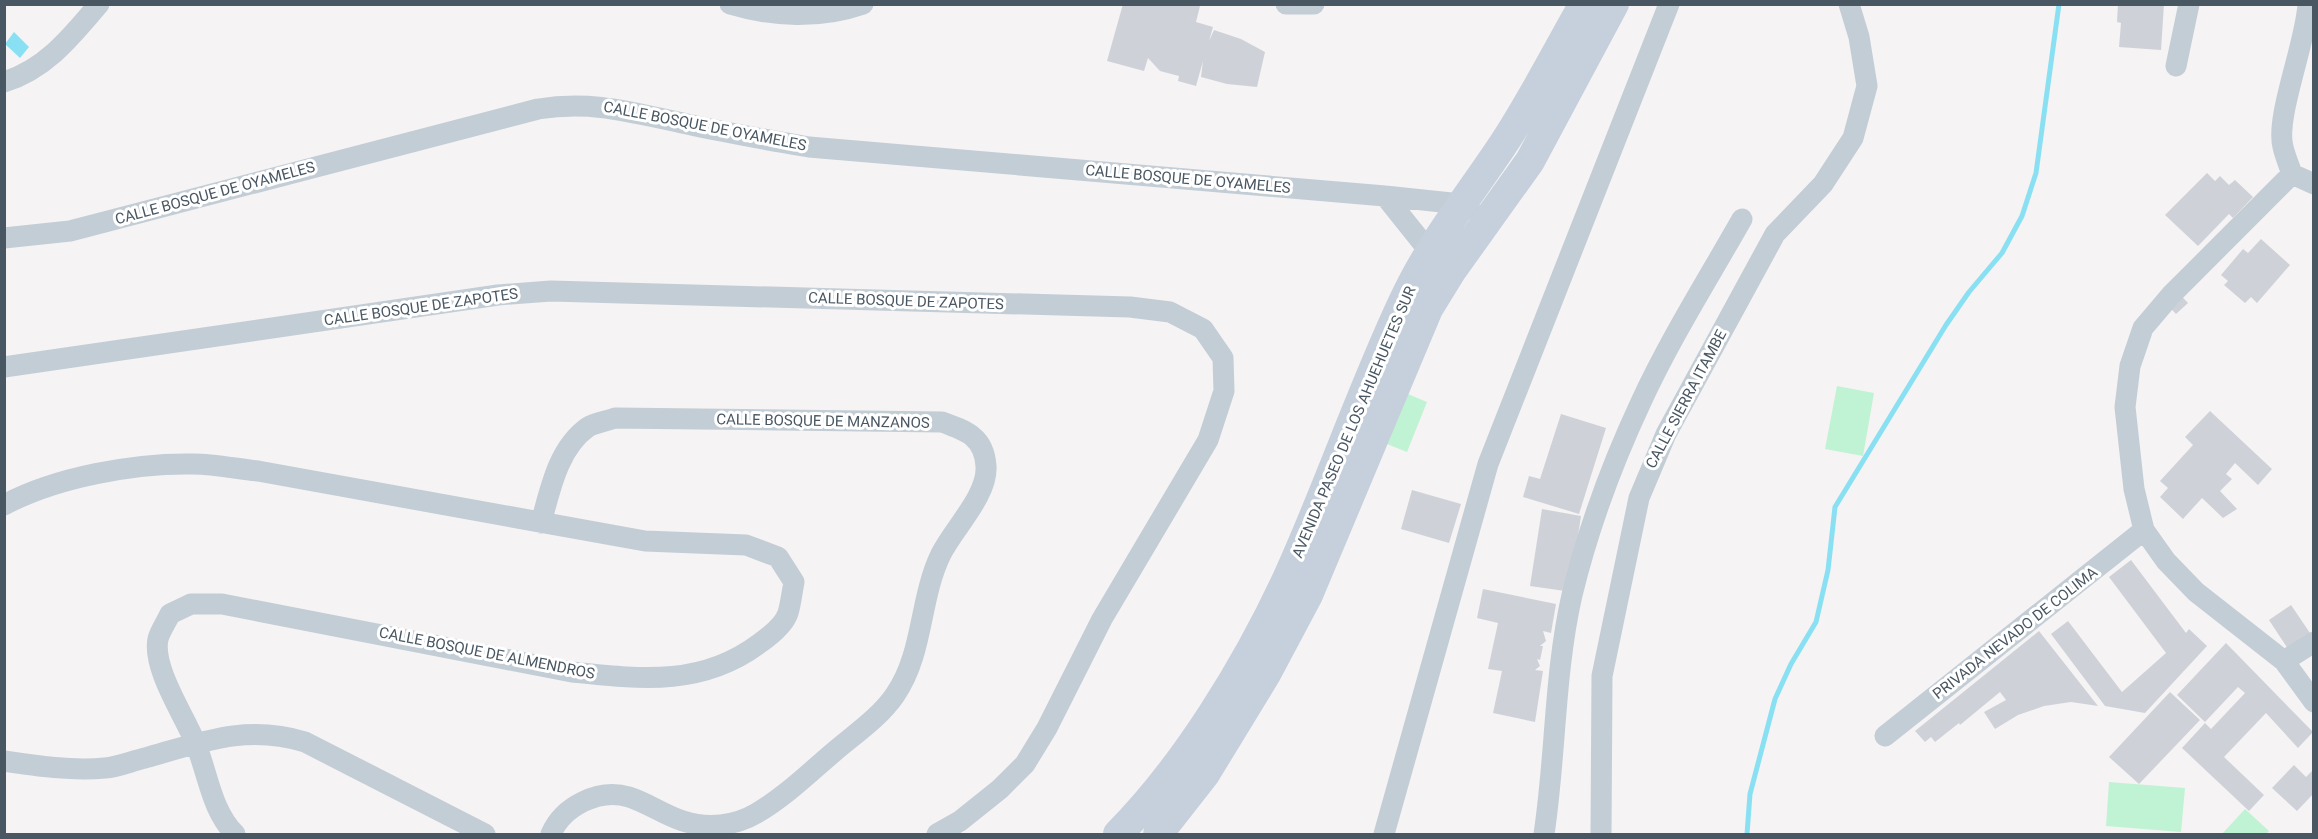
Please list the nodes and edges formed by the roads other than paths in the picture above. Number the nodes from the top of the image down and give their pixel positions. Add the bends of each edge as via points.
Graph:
1 (99, 4) edge
2 (729, 4) edge
3 (863, 4) edge
4 (1286, 4) edge
5 (1314, 4) edge
6 (1584, 4) edge
7 (1614, 4) edge
8 (1669, 4) edge
9 (2190, 4) edge
10 (2308, 4) edge
11 (1851, 5) edge
12 (2176, 66) dead end
13 (4, 82) edge
14 (2292, 174) junction
15 (2313, 184) edge
16 (1385, 196) junction
17 (1461, 204) junction
18 (1490, 219) junction
19 (1742, 219) dead end
20 (4, 238) edge
21 (1429, 251) junction
22 (1452, 270) junction
23 (4, 367) edge
24 (4, 505) edge
25 (542, 523) junction
26 (2144, 530) junction
27 (2313, 642) edge
28 (2284, 661) junction
29 (2313, 702) edge
30 (1885, 736) dead end
31 (196, 743) junction
32 (4, 761) edge
33 (235, 834) edge
34 (484, 834) edge
35 (550, 834) edge
36 (937, 834) edge
37 (1118, 834) edge
38 (1158, 834) edge
39 (1384, 834) edge
40 (1544, 834) edge
41 (1600, 834) edge

1 - 13 street via 46,61
2 - 3 street via 801,15
4 - 5 street
6 - 17 street, AVENIDA PASEO DE LOS AHUEHUETES SUR via 1503,144
7 - 18 street, AVENIDA PASEO DE LOS AHUEHUETES SUR via 1551,125
8 - 39 street via 1488,464
9 - 12 street
10 - 14 street via 2283,122 2282,146
11 - 41 street, CALLE SIERRA ITAMBE via 1867,86 1853,138 1823,184 1775,234 1666,434 1639,498 1602,676
14 - 15 street
14 - 26 street via 2142,328 2130,366 2125,406 2134,489
16 - 17 street, CALLE BOSQUE DE OYAMELES
16 - 20 street, CALLE BOSQUE DE OYAMELES via 809,147 623,109 580,104 538,109 70,231
16 - 21 street
17 - 18 street
17 - 21 street, AVENIDA PASEO DE LOS AHUEHUETES SUR
18 - 22 street, AVENIDA PASEO DE LOS AHUEHUETES SUR
19 - 40 street via 1641,400 1588,536 1572,596 1560,670
21 - 22 street
21 - 37 street, AVENIDA PASEO DE LOS AHUEHUETES SUR via 1404,299 1287,580 1242,663 1179,763 1148,804
22 - 38 street, AVENIDA PASEO DE LOS AHUEHUETES SUR via 1428,309 1308,595 1205,774
23 - 36 street, CALLE BOSQUE DE ZAPOTES via 498,295 551,291 1130,307 1170,312 1203,329 1223,358 1224,391 1208,440 1102,619 1025,764 968,814
24 - 25 street, CALLE BOSQUE DE ALMENDROS via 31,490 71,480 124,470 194,464 258,471
25 - 31 street, CALLE BOSQUE DE ALMENDROS via 645,541 746,545 778,557 794,582 788,615 772,634 743,656 710,671 670,678 624,678 572,672 266,610 191,604 170,614 158,640 162,670
25 - 35 street, CALLE BOSQUE DE MANZANOS via 552,481 569,447 589,427 615,418 942,423 969,432 984,450 987,469 982,490 941,554 912,662 895,696 868,724 782,796 729,825 705,825 683,821 628,797 602,794 576,805
26 - 28 street via 2166,561 2196,592
26 - 30 street, PRIVADA NEVADO DE COLIMA
27 - 28 street
28 - 29 street
31 - 32 street via 106,768
31 - 33 street, CALLE BOSQUE DE ALMENDROS via 210,790 227,826
31 - 34 street via 246,733 280,735 305,742

